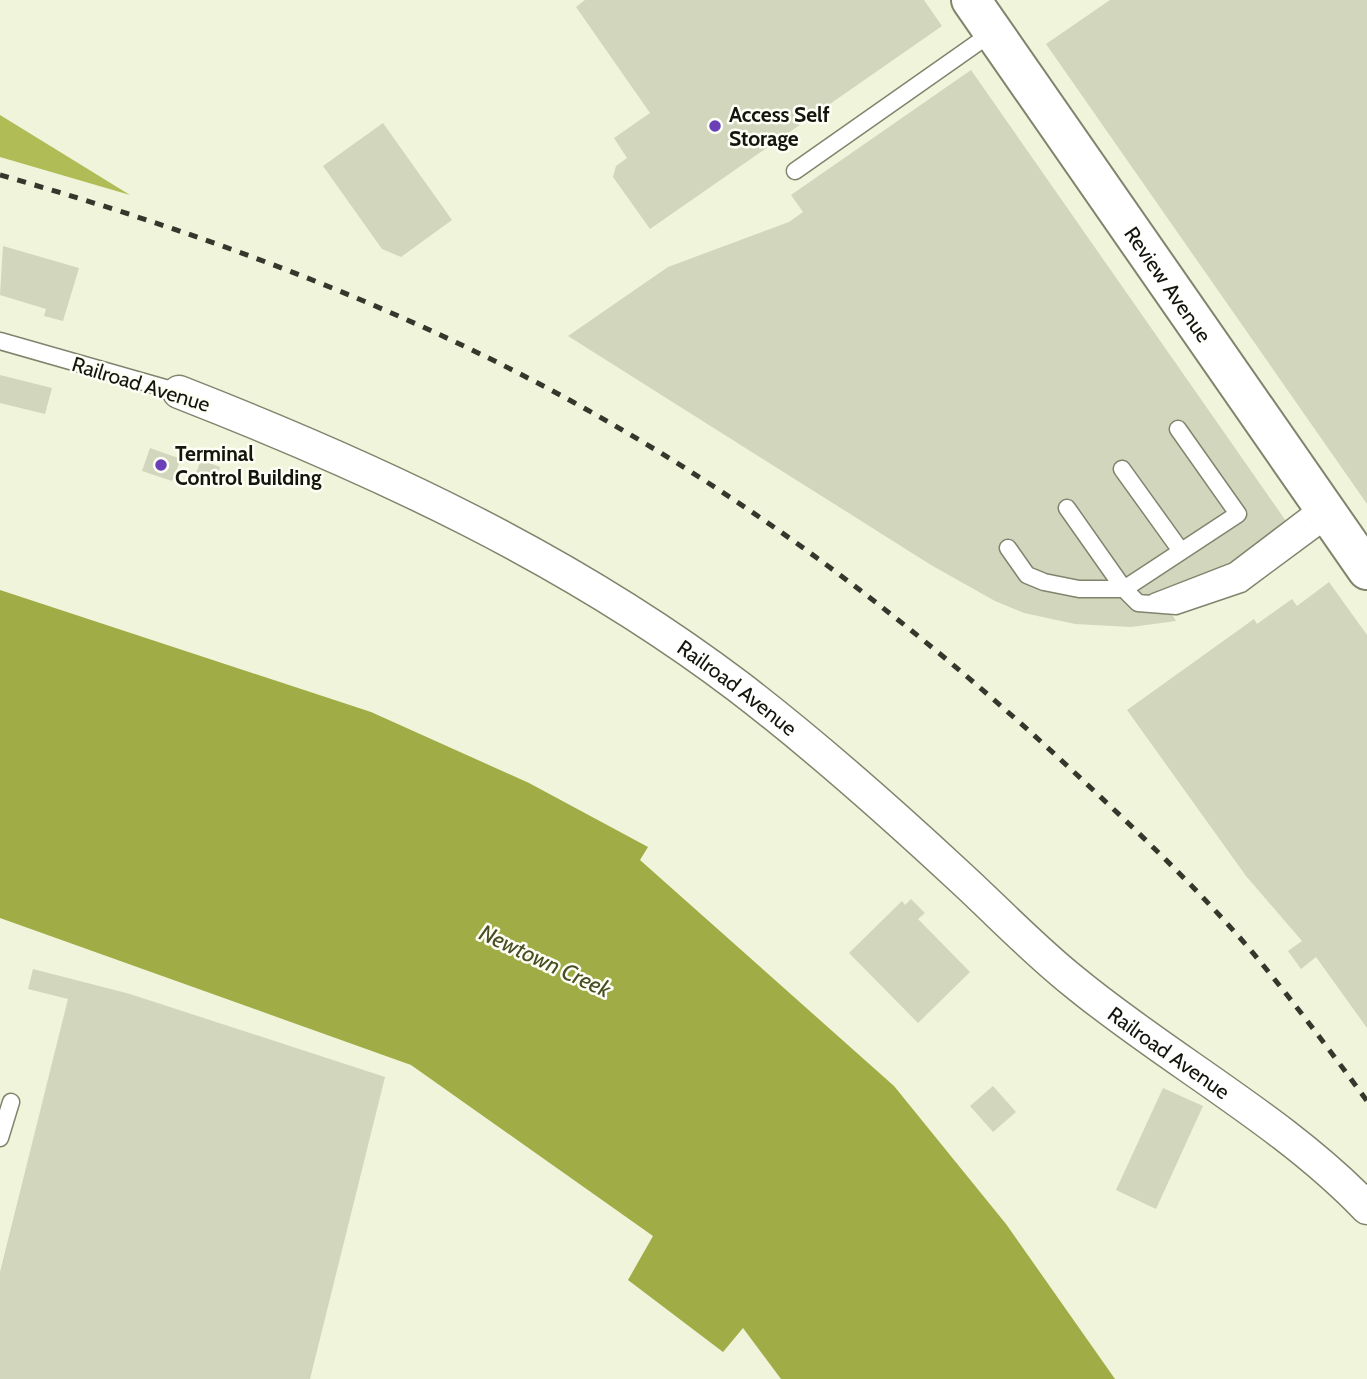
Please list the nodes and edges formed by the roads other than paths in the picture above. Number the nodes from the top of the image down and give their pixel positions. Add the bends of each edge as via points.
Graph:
1 (971, 0) edge
2 (993, 32) junction
3 (795, 171) dead end
4 (0, 341) edge
5 (179, 391) joint
6 (1178, 429) dead end
7 (1122, 469) dead end
8 (1067, 508) dead end
9 (1326, 511) junction
10 (1008, 548) dead end
11 (1181, 551) junction
12 (1367, 570) edge
13 (1124, 589) junction
14 (11, 1102) dead end
15 (0, 1138) edge
16 (1367, 1208) edge

1 - 2 main road, Review Avenue
2 - 3 lane
2 - 9 main road, Review Avenue
4 - 5 lane, Railroad Avenue
5 - 16 street, Railroad Avenue via 421,495 546,560 675,640 852,780 1068,977 1297,1147
6 - 11 lane via 1238,513
7 - 11 lane
8 - 13 lane
9 - 12 main road, Review Avenue
9 - 13 lane via 1241,584 1176,606 1138,603
10 - 13 lane via 1027,575 1044,582 1079,589
11 - 13 lane
14 - 15 lane

